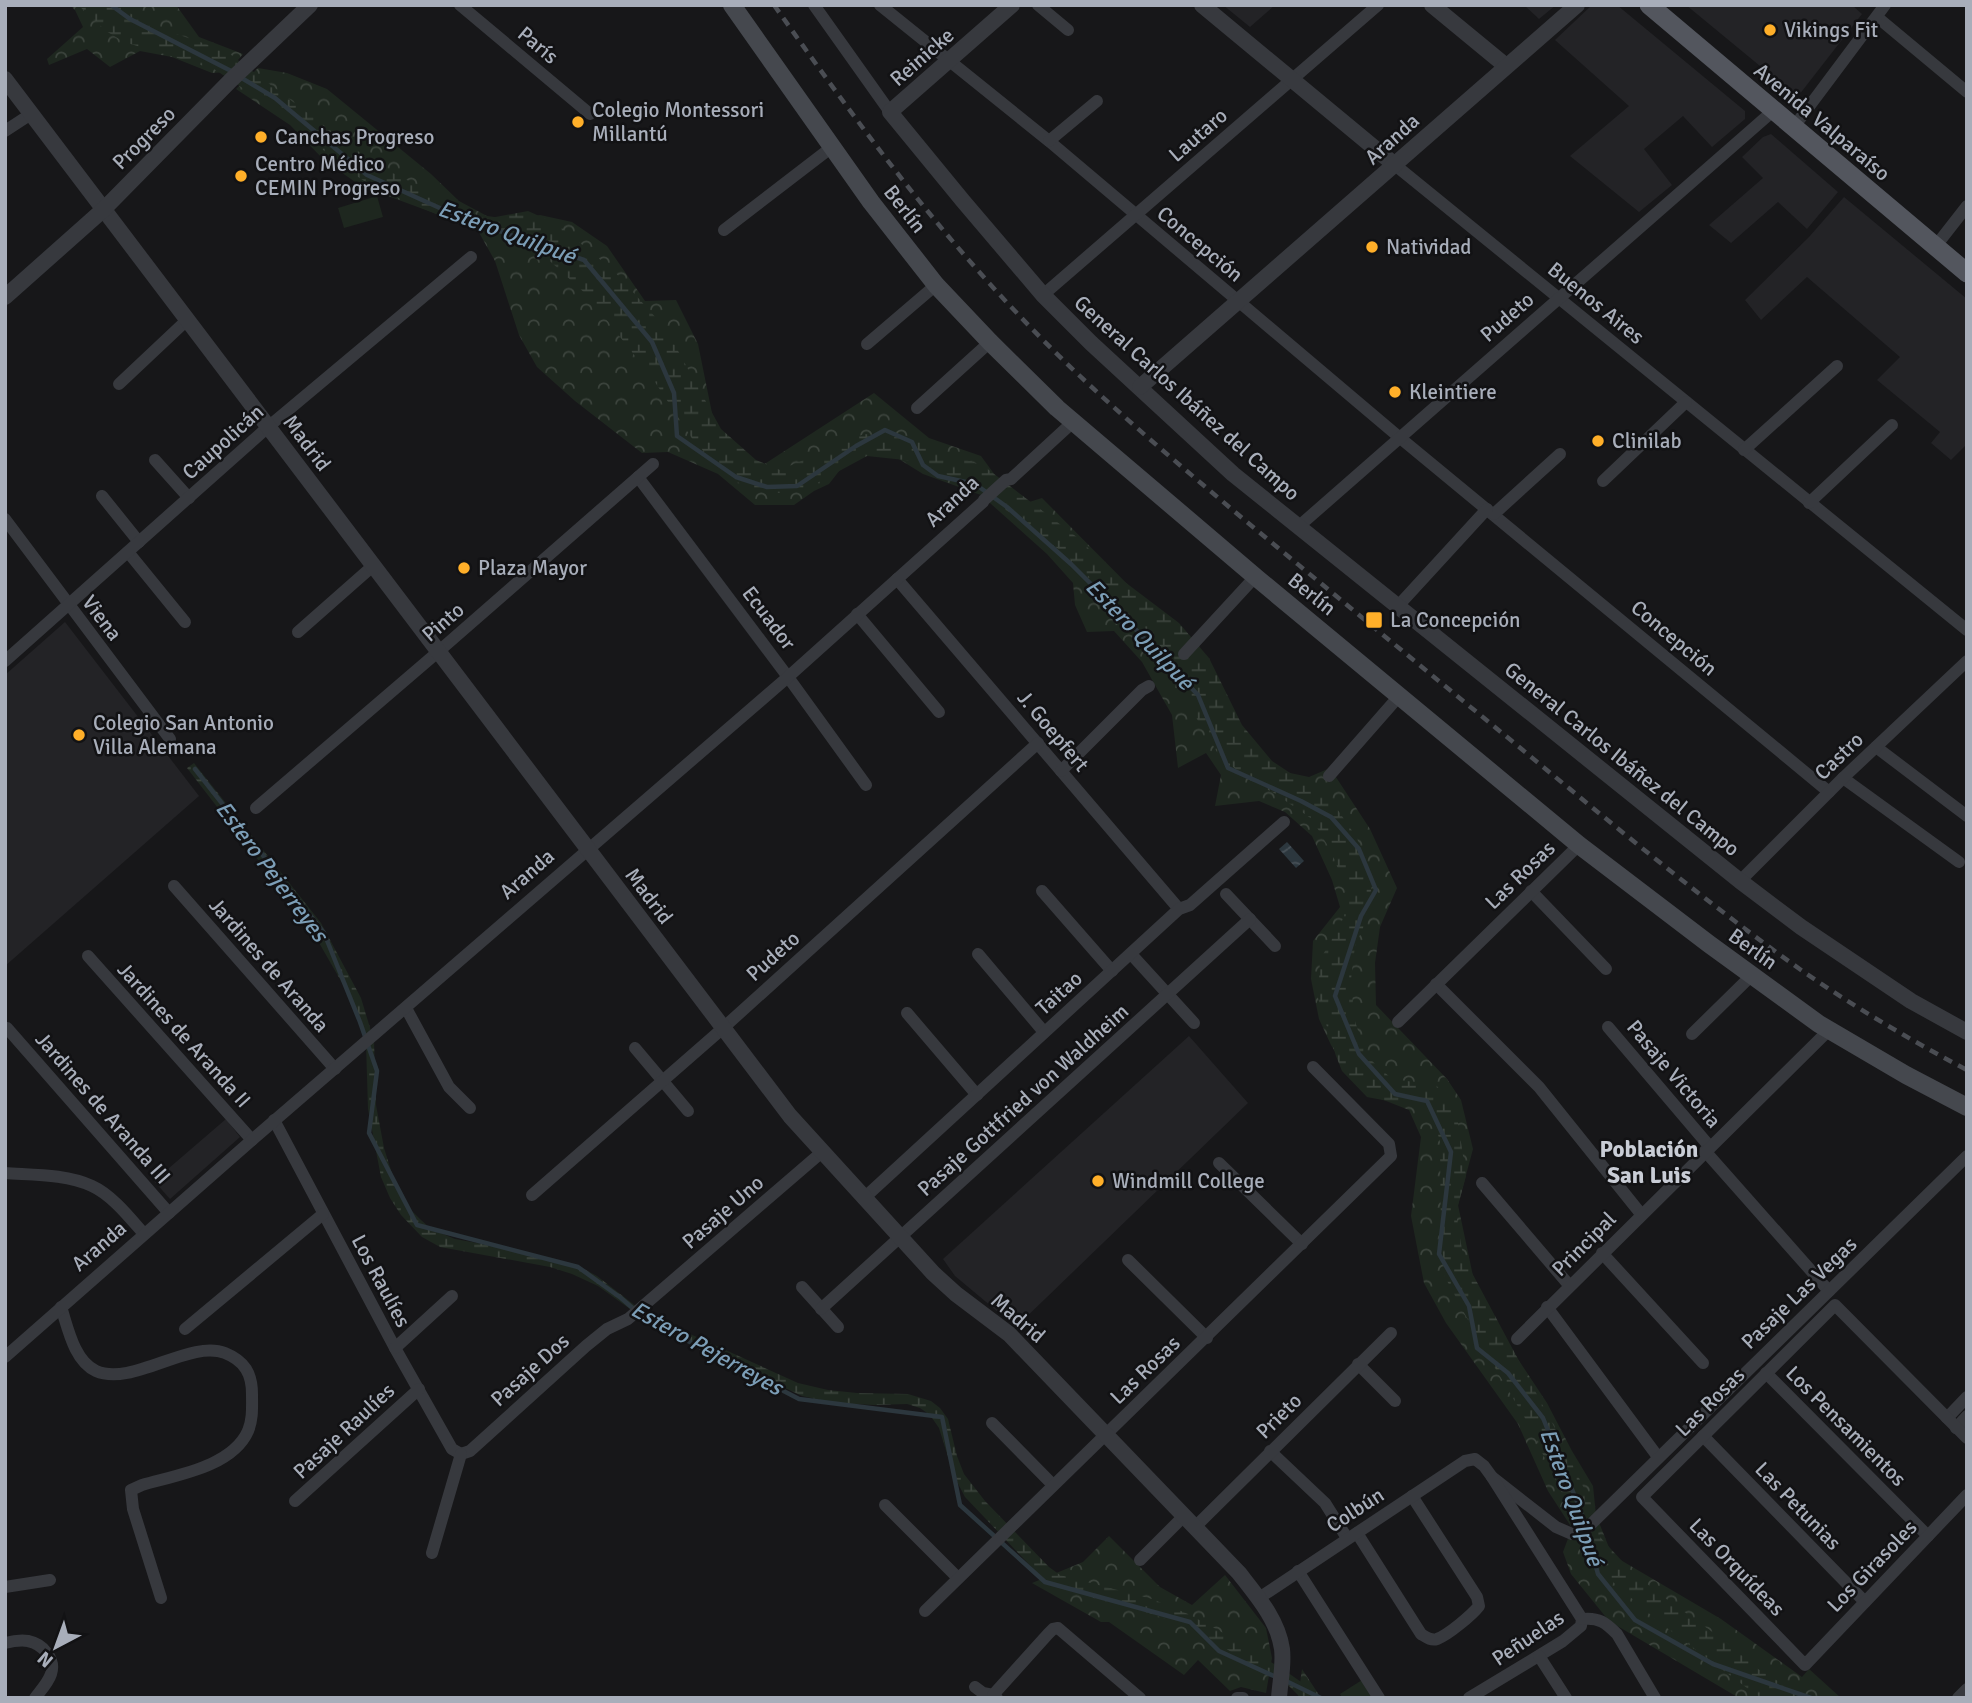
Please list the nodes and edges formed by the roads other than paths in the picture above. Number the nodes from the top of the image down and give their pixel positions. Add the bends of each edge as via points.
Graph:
1 (310, 5) edge
2 (460, 5) edge
3 (732, 5) edge
4 (814, 5) edge
5 (880, 5) edge
6 (1012, 5) edge
7 (1038, 5) edge
8 (1202, 5) edge
9 (1378, 5) edge
10 (1432, 5) edge
11 (1577, 5) edge
12 (1649, 5) edge
13 (1885, 5) edge
14 (1877, 17) junction
15 (1068, 30) dead end
16 (948, 62) junction
17 (1506, 66) junction
18 (5, 79) edge
19 (1292, 80) junction
20 (1967, 92) edge
21 (1097, 101) dead end
22 (1773, 111) junction
23 (890, 112) junction
24 (31, 114) junction
25 (590, 114) dead end
26 (1793, 128) junction
27 (5, 131) edge
28 (1049, 142) junction
29 (832, 146) junction
30 (1395, 165) junction
31 (1967, 206) edge
32 (104, 209) junction
33 (1135, 215) junction
34 (724, 230) dead end
35 (1935, 247) junction
36 (471, 257) dead end
37 (1967, 274) edge
38 (936, 285) junction
39 (1044, 295) junction
40 (5, 297) edge
41 (1557, 299) junction
42 (1239, 300) junction
43 (187, 320) junction
44 (990, 342) junction
45 (867, 344) dead end
46 (1837, 366) dead end
47 (119, 384) dead end
48 (1140, 387) junction
49 (1686, 402) junction
50 (918, 408) dead end
51 (1073, 422) junction
52 (1892, 425) dead end
53 (268, 427) junction
54 (1399, 437) junction
55 (1744, 450) junction
56 (1560, 454) dead end
57 (155, 460) dead end
58 (653, 464) dead end
59 (638, 477) junction
60 (1603, 481) dead end
61 (102, 496) dead end
62 (190, 498) junction
63 (1809, 503) junction
64 (1491, 511) junction
65 (5, 519) edge
66 (1298, 527) junction
67 (139, 542) junction
68 (128, 552) junction
69 (374, 565) junction
70 (1255, 577) junction
71 (897, 579) junction
72 (69, 606) junction
73 (1398, 606) junction
74 (857, 614) junction
75 (185, 622) dead end
76 (1967, 630) edge
77 (298, 632) dead end
78 (439, 651) junction
79 (1184, 654) dead end
80 (1967, 660) edge
81 (5, 661) edge
82 (788, 677) junction
83 (1149, 686) dead end
84 (1400, 695) junction
85 (939, 712) dead end
86 (170, 739) dead end
87 (1038, 743) junction
88 (1876, 747) junction
89 (1061, 771) junction
90 (1329, 776) dead end
91 (1843, 778) junction
92 (866, 785) dead end
93 (1829, 792) junction
94 (256, 808) dead end
95 (1967, 816) edge
96 (1284, 822) dead end
97 (1579, 845) junction
98 (588, 849) junction
99 (1959, 862) dead end
100 (1740, 881) junction
101 (174, 886) dead end
102 (1042, 891) dead end
103 (1531, 891) junction
104 (1226, 894) dead end
105 (1179, 909) junction
106 (1250, 919) junction
107 (1275, 946) dead end
108 (978, 954) dead end
109 (1131, 954) junction
110 (88, 956) dead end
111 (1606, 969) dead end
112 (1112, 971) junction
113 (1751, 976) junction
114 (1436, 984) junction
115 (1168, 993) junction
116 (405, 1008) junction
117 (907, 1013) dead end
118 (1398, 1022) dead end
119 (1194, 1023) dead end
120 (1608, 1027) dead end
121 (7, 1028) dead end
122 (722, 1029) junction
123 (1829, 1030) junction
124 (1044, 1032) junction
125 (1967, 1032) edge
126 (1692, 1034) dead end
127 (635, 1048) dead end
128 (1313, 1067) dead end
129 (335, 1069) junction
130 (661, 1081) junction
131 (977, 1094) junction
132 (1967, 1107) edge
133 (470, 1108) dead end
134 (688, 1111) dead end
135 (274, 1121) junction
136 (251, 1140) junction
137 (1708, 1149) junction
138 (822, 1152) junction
139 (1967, 1156) edge
140 (1219, 1163) dead end
141 (5, 1173) edge
142 (1482, 1183) dead end
143 (532, 1195) dead end
144 (863, 1199) junction
145 (169, 1213) junction
146 (323, 1213) junction
147 (1641, 1214) junction
148 (144, 1234) junction
149 (900, 1238) junction
150 (1302, 1244) junction
151 (1602, 1253) junction
152 (1128, 1260) dead end
153 (1569, 1285) junction
154 (802, 1287) dead end
155 (1829, 1291) junction
156 (452, 1296) dead end
157 (61, 1307) junction
158 (1547, 1307) junction
159 (821, 1309) junction
160 (628, 1319) joint
161 (838, 1327) dead end
162 (185, 1329) dead end
163 (1391, 1333) dead end
164 (1207, 1338) junction
165 (1517, 1339) dead end
166 (396, 1348) junction
167 (5, 1357) edge
168 (1703, 1363) dead end
169 (1358, 1364) junction
170 (1766, 1373) junction
171 (419, 1389) junction
172 (1967, 1398) edge
173 (1395, 1401) dead end
174 (1967, 1416) edge
175 (992, 1423) dead end
176 (1951, 1423) junction
177 (1106, 1435) junction
178 (1703, 1436) junction
179 (1967, 1438) edge
180 (1270, 1451) junction
181 (461, 1454) junction
182 (1658, 1457) junction
183 (1475, 1459) joint
184 (1492, 1477) junction
185 (1053, 1485) junction
186 (1967, 1495) edge
187 (1412, 1496) junction
188 (1642, 1497) joint
189 (295, 1501) dead end
190 (885, 1505) dead end
191 (1189, 1521) junction
192 (1352, 1536) junction
193 (1928, 1536) junction
194 (432, 1553) dead end
195 (1140, 1560) dead end
196 (1298, 1571) junction
197 (958, 1578) junction
198 (50, 1580) dead end
199 (5, 1587) edge
200 (161, 1598) dead end
201 (1259, 1598) junction
202 (1865, 1602) junction
203 (925, 1611) dead end
204 (1583, 1619) junction
205 (5, 1643) edge
206 (1539, 1656) junction
207 (1805, 1665) joint
208 (975, 1687) dead end
209 (1967, 1689) edge
210 (1484, 1695) edge
211 (995, 1696) edge
212 (1279, 1696) edge
213 (35, 1698) edge
214 (1140, 1698) edge
215 (1237, 1698) edge
216 (1243, 1698) edge
217 (1379, 1698) edge
218 (1469, 1698) edge
219 (1566, 1698) edge
220 (1655, 1698) edge
221 (1958, 1698) edge

1 - 32 street, Progreso
2 - 25 street, París
3 - 29 main road, Berlín
4 - 23 street, General Carlos Ibáñez del Campo
5 - 16 street, Concepción
6 - 16 street, Reinicke
7 - 15 street
8 - 19 street, Buenos Aires
9 - 19 street, Lautaro
10 - 17 street
11 - 17 street, Aranda
12 - 22 main road, Avenida Valparaíso
13 - 14 street
14 - 20 street
14 - 26 street
16 - 23 street, Reinicke
16 - 28 street, Concepción
17 - 30 street, Aranda
18 - 24 street, Madrid
19 - 30 street, Buenos Aires
19 - 33 street, Lautaro
21 - 28 street
22 - 26 main road, Avenida Valparaíso
22 - 41 street, Pudeto
23 - 39 street, General Carlos Ibáñez del Campo
24 - 27 street
24 - 32 street, Madrid
26 - 35 main road, Avenida Valparaíso
28 - 33 street, Concepción
29 - 34 street
29 - 38 main road, Berlín
30 - 41 street, Buenos Aires
30 - 42 street, Aranda
31 - 35 street
32 - 40 street, Progreso
32 - 43 street, Madrid
33 - 39 street, Lautaro
33 - 42 street, Concepción
35 - 37 main road, Avenida Valparaíso
36 - 53 street, Caupolicán
38 - 44 main road, Berlín
38 - 45 street
39 - 48 street, General Carlos Ibáñez del Campo
41 - 49 street, Buenos Aires
41 - 54 street, Pudeto
42 - 48 street, Aranda
42 - 54 street, Concepción
43 - 47 street
43 - 53 street, Madrid
44 - 50 street
44 - 51 main road, Berlín
46 - 55 street
48 - 66 street, General Carlos Ibáñez del Campo
49 - 55 street, Buenos Aires
49 - 60 street
51 - 70 main road, Berlín
51 - 71 street, Aranda
52 - 63 street
53 - 62 street, Caupolicán
53 - 69 street, Madrid
54 - 64 street, Concepción
54 - 66 street, Pudeto
55 - 63 street, Buenos Aires
56 - 64 street
57 - 62 street
58 - 59 street, Pinto
59 - 78 street, Pinto
59 - 82 street, Ecuador
61 - 67 street
62 - 67 street, Caupolicán
63 - 76 street, Buenos Aires
64 - 73 street
64 - 93 street, Concepción
65 - 72 street, Viena
66 - 73 street, General Carlos Ibáñez del Campo
67 - 68 street, Caupolicán
68 - 72 street, Caupolicán
68 - 75 street
69 - 77 street
69 - 78 street, Madrid
70 - 79 street
70 - 84 main road, Berlín
71 - 74 street, Aranda
71 - 87 street, J. Goepfert
72 - 81 street, Caupolicán
72 - 86 street, Viena
73 - 100 street, General Carlos Ibáñez del Campo
74 - 82 street, Aranda
74 - 85 street
78 - 94 street, Pinto
78 - 98 street, Madrid
80 - 88 street, Castro
82 - 92 street, Ecuador
82 - 98 street, Aranda
83 - 89 street
84 - 90 street
84 - 97 main road, Berlín
87 - 89 street, J. Goepfert
87 - 122 street, Pudeto
88 - 91 street, Castro
88 - 95 street
89 - 105 street, J. Goepfert
91 - 93 street, Castro
91 - 99 street
93 - 100 street, Castro
96 - 105 street, Taitao via 1190,905
97 - 103 street, Las Rosas
97 - 113 main road, Berlín
98 - 116 street, Aranda
98 - 122 street, Madrid
100 - 125 street, General Carlos Ibáñez del Campo via 1912,1001
101 - 129 street, Jardines de Aranda
102 - 112 street
103 - 111 street
103 - 114 street, Las Rosas
104 - 106 street
105 - 109 street, Taitao
106 - 107 street
106 - 115 street, Pasaje Gottfried von Waldheim
108 - 124 street
109 - 112 street, Taitao
109 - 115 street
110 - 136 street, Jardines de Aranda II
112 - 124 street, Taitao
113 - 123 main road, Berlín
113 - 126 street
114 - 118 street, Las Rosas
114 - 147 street via 1539,1087
115 - 119 street
115 - 149 street, Pasaje Gottfried von Waldheim
116 - 129 street, Aranda
116 - 133 street via 449,1087
117 - 131 street
120 - 137 street, Pasaje Victoria
121 - 145 street, Jardines de Aranda III
122 - 130 street, Pudeto
122 - 138 street, Madrid
123 - 132 main road, Berlín
123 - 137 street, Principal
124 - 131 street, Taitao
127 - 130 street
128 - 150 street, Las Rosas via 1389,1144 1391,1156
129 - 135 street, Aranda
130 - 134 street
130 - 143 street, Pudeto
131 - 144 street, Taitao
135 - 136 street, Aranda
135 - 146 street, Los Raulíes
136 - 145 street, Aranda
137 - 147 street, Principal
137 - 155 street
138 - 144 street, Madrid
138 - 160 street, Pasaje Uno
139 - 155 street, Pasaje Las Vegas
140 - 150 street
141 - 148 street via 60,1177 94,1186
142 - 153 street
144 - 149 street, Madrid
145 - 148 street, Aranda
146 - 162 street
146 - 166 street, Los Raulíes
147 - 151 street, Principal
148 - 157 street, Aranda
149 - 159 street, Pasaje Gottfried von Waldheim
149 - 177 street, Madrid via 956,1294 1009,1335
150 - 164 street, Las Rosas
151 - 153 street, Principal
151 - 168 street
152 - 164 street
153 - 158 street, Principal
154 - 159 street
155 - 182 street, Pasaje Las Vegas
156 - 166 street
157 - 167 street, Aranda
157 - 200 street via 78,1354 92,1369 107,1375 208,1350 238,1360 251,1378 252,1415 241,1443 216,1463 131,1490
158 - 165 street, Principal
158 - 182 street
159 - 161 street
160 - 181 street, Pasaje Dos via 607,1329 470,1451
163 - 169 street, Prieto
164 - 177 street, Las Rosas
166 - 171 street, Los Raulíes
169 - 173 street
169 - 180 street, Prieto
170 - 176 street, Las Rosas via 1835,1305
170 - 178 street, Las Rosas
170 - 193 street, Los Pensamientos
171 - 181 street, Los Raulíes via 452,1449
171 - 189 street, Pasaje Raulíes
172 - 176 street
174 - 176 street
175 - 185 street
176 - 179 street
177 - 185 street, Las Rosas
177 - 191 street, Madrid
178 - 188 street, Las Rosas
178 - 202 street, Las Petunias
180 - 191 street, Prieto
180 - 192 street
181 - 194 street
182 - 184 street, Pasaje Las Vegas via 1596,1521 1572,1534 1556,1527
183 - 184 street, Peñuelas
183 - 187 street, Colbún
184 - 204 street, Peñuelas
185 - 197 street, Las Rosas
186 - 193 street, Los Girasoles
187 - 192 street, Colbún
187 - 192 street via 1478,1597 1479,1606 1472,1615 1437,1639 1421,1634
188 - 207 street, Las Orquídeas
190 - 197 street
191 - 195 street, Prieto
191 - 201 street, Madrid
192 - 196 street, Colbún
193 - 202 street, Los Girasoles
196 - 201 street, Colbún
196 - 217 street
197 - 203 street, Las Rosas
198 - 199 street
201 - 212 street, Madrid via 1282,1648
202 - 207 street, Los Girasoles
204 - 206 street, Peñuelas via 1576,1632
204 - 220 street via 1601,1620 1617,1634
205 - 213 street via 31,1641 49,1656 50,1679
206 - 210 street, Peñuelas
206 - 219 street
208 - 211 street
209 - 221 street
210 - 218 street, Peñuelas
211 - 214 street via 1058,1628
215 - 216 street

